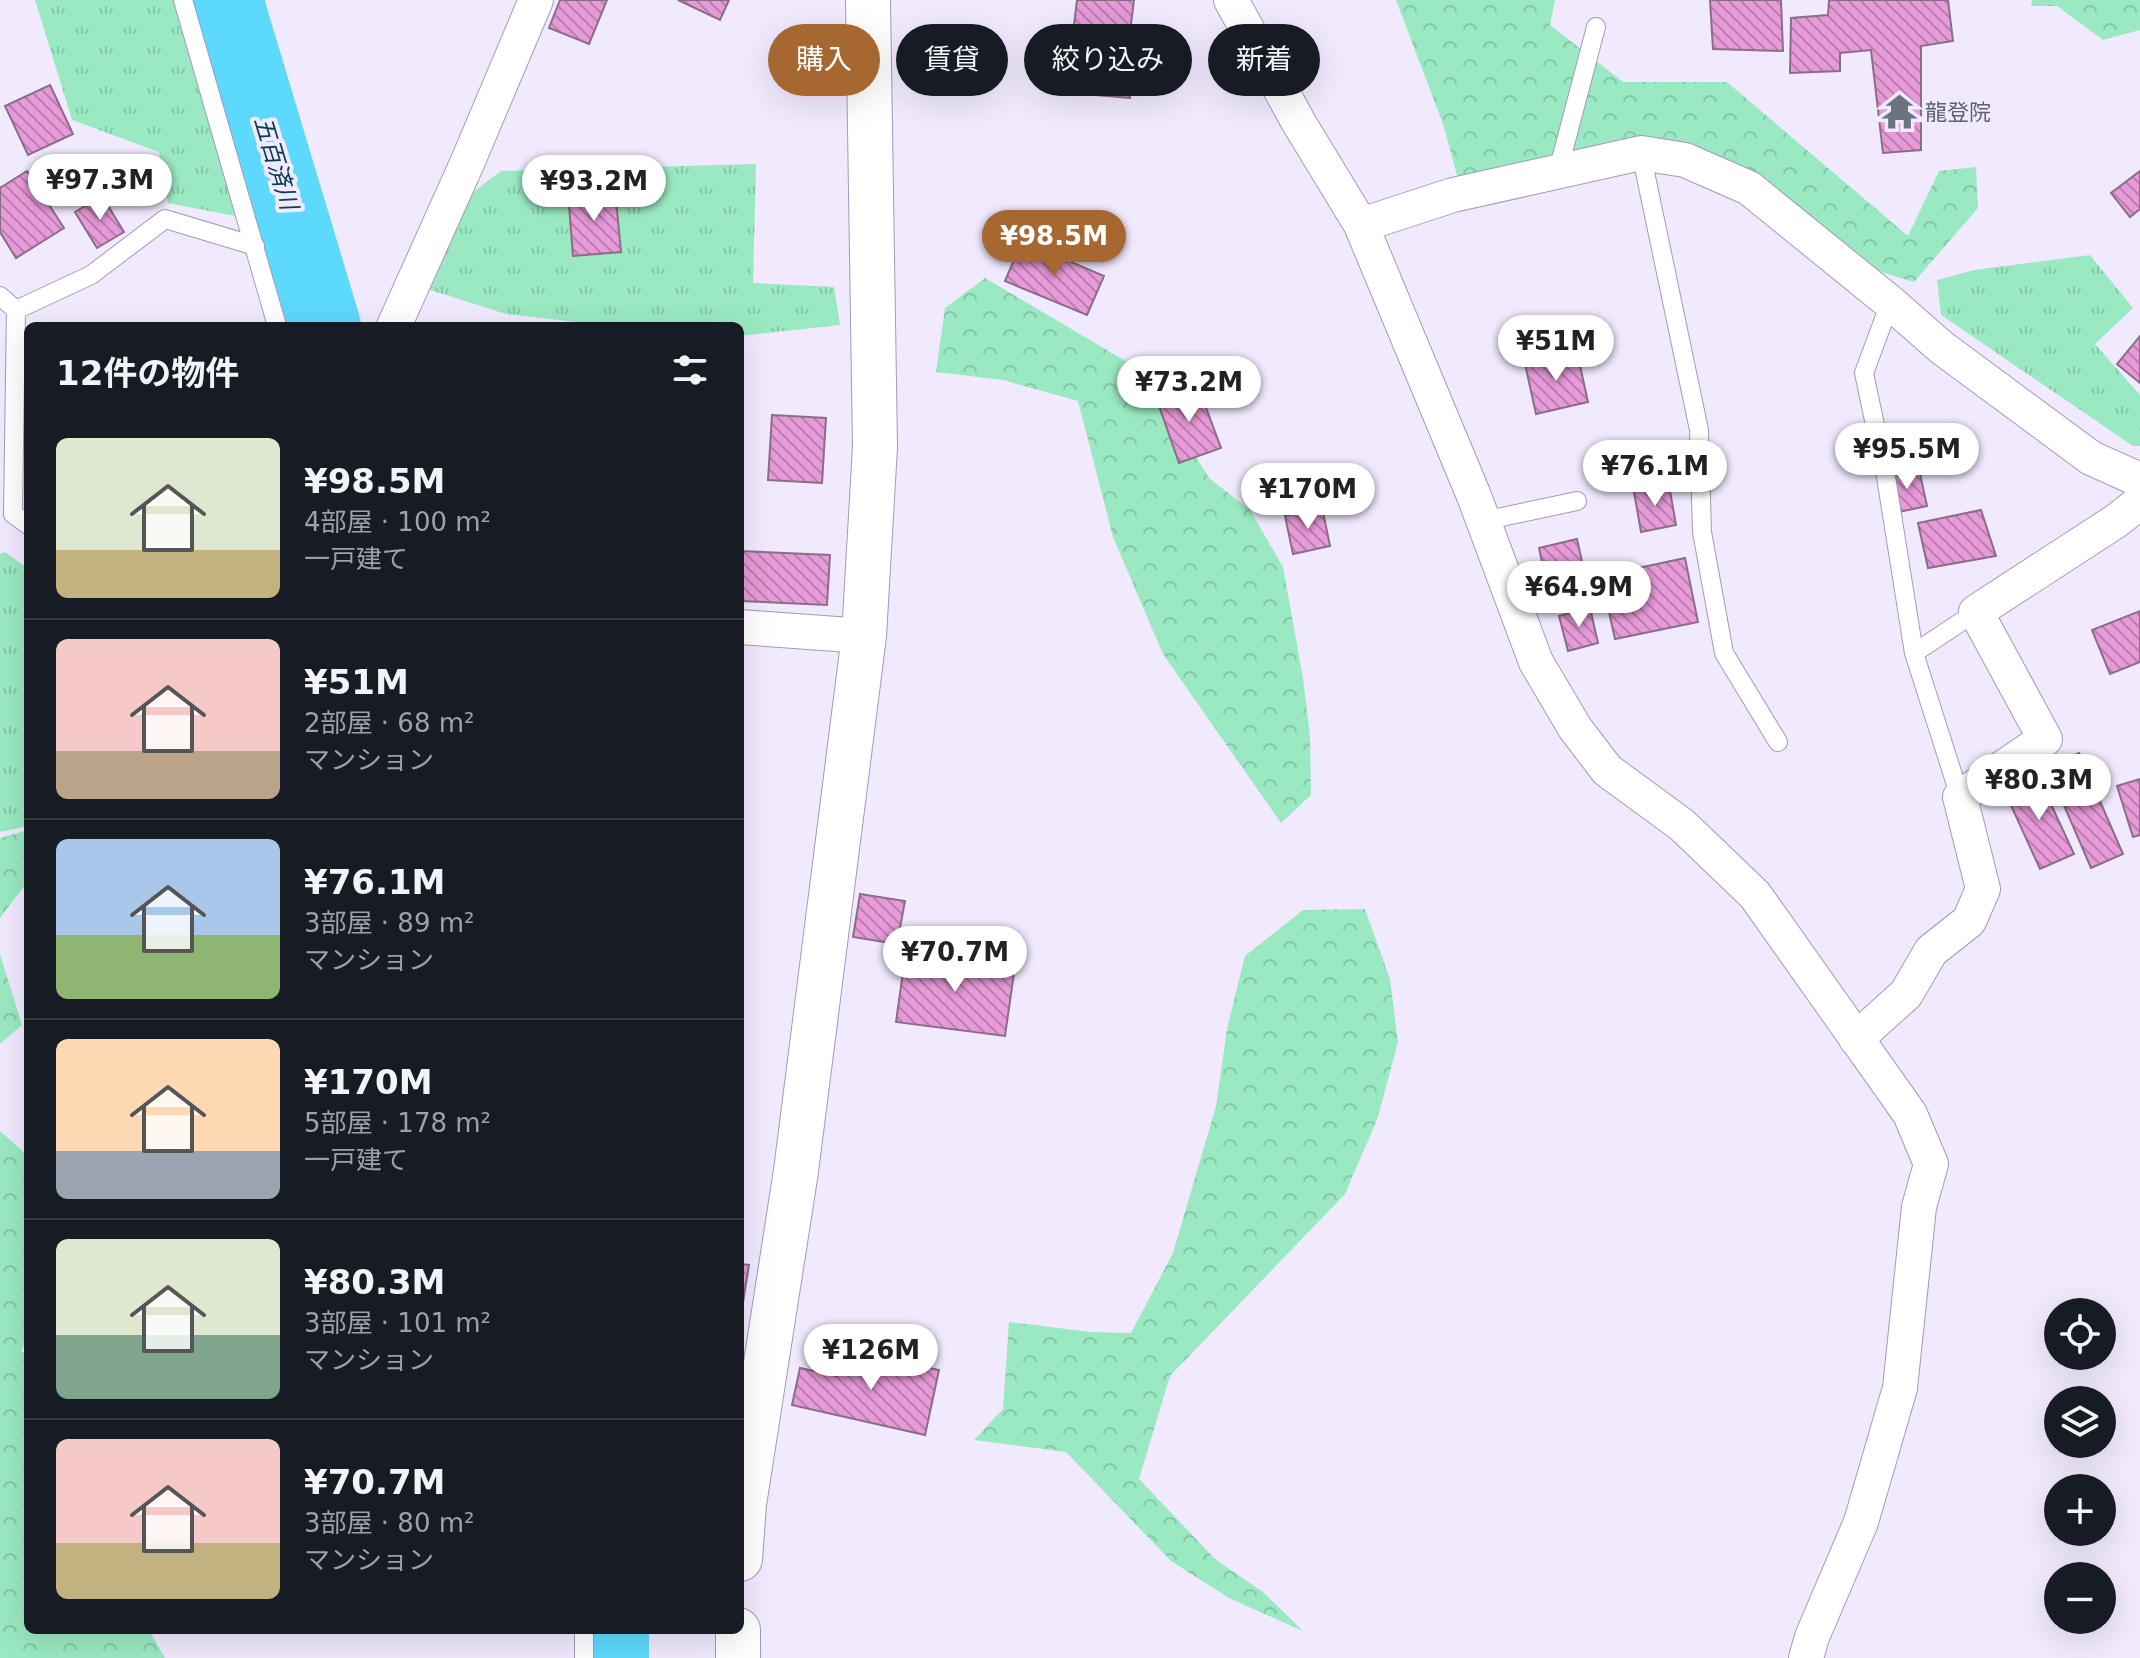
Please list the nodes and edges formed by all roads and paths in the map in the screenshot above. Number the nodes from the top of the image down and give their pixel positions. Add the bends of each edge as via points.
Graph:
1 (183, 0) edge
2 (536, 0) edge
3 (868, 0) edge
4 (1231, 0) edge
5 (1596, 27) dead end
6 (1641, 153) junction
7 (1558, 171) junction
8 (1361, 225) junction
9 (255, 246) junction
10 (0, 296) edge
11 (1890, 303) junction
12 (16, 310) junction
13 (276, 322) edge
14 (396, 322) edge
15 (1577, 501) dead end
16 (2138, 502) edge
17 (6, 520) edge
18 (1483, 521) junction
19 (1976, 612) junction
20 (744, 627) edge
21 (864, 636) junction
22 (1914, 653) junction
23 (1778, 742) dead end
24 (1960, 797) junction
25 (1856, 1039) junction
26 (744, 1504) edge
27 (584, 1634) edge
28 (738, 1634) edge
29 (584, 1658) edge
30 (738, 1658) edge
31 (1806, 1658) edge

1 - 9 lane
2 - 14 street
3 - 21 street via 875,447
4 - 8 street
5 - 7 lane
6 - 7 street
6 - 11 street via 1685,160 1749,188
6 - 23 lane via 1699,430 1702,532 1724,653
7 - 8 street via 1453,195
8 - 18 street
9 - 12 lane via 165,219 91,275
9 - 13 lane
10 - 12 lane
11 - 16 street via 2091,458
11 - 22 lane via 1864,373
12 - 17 lane
15 - 18 lane
16 - 19 street
18 - 25 street via 1536,662 1575,728 1607,770 1682,825 1755,895
19 - 22 lane
19 - 24 street via 2045,739
20 - 21 street
21 - 26 street via 796,1171
22 - 24 lane
24 - 25 street via 1983,889 1969,921 1931,951 1906,994
25 - 31 street via 1910,1114 1931,1164 1919,1207 1900,1388 1861,1522
27 - 29 lane
28 - 30 street

